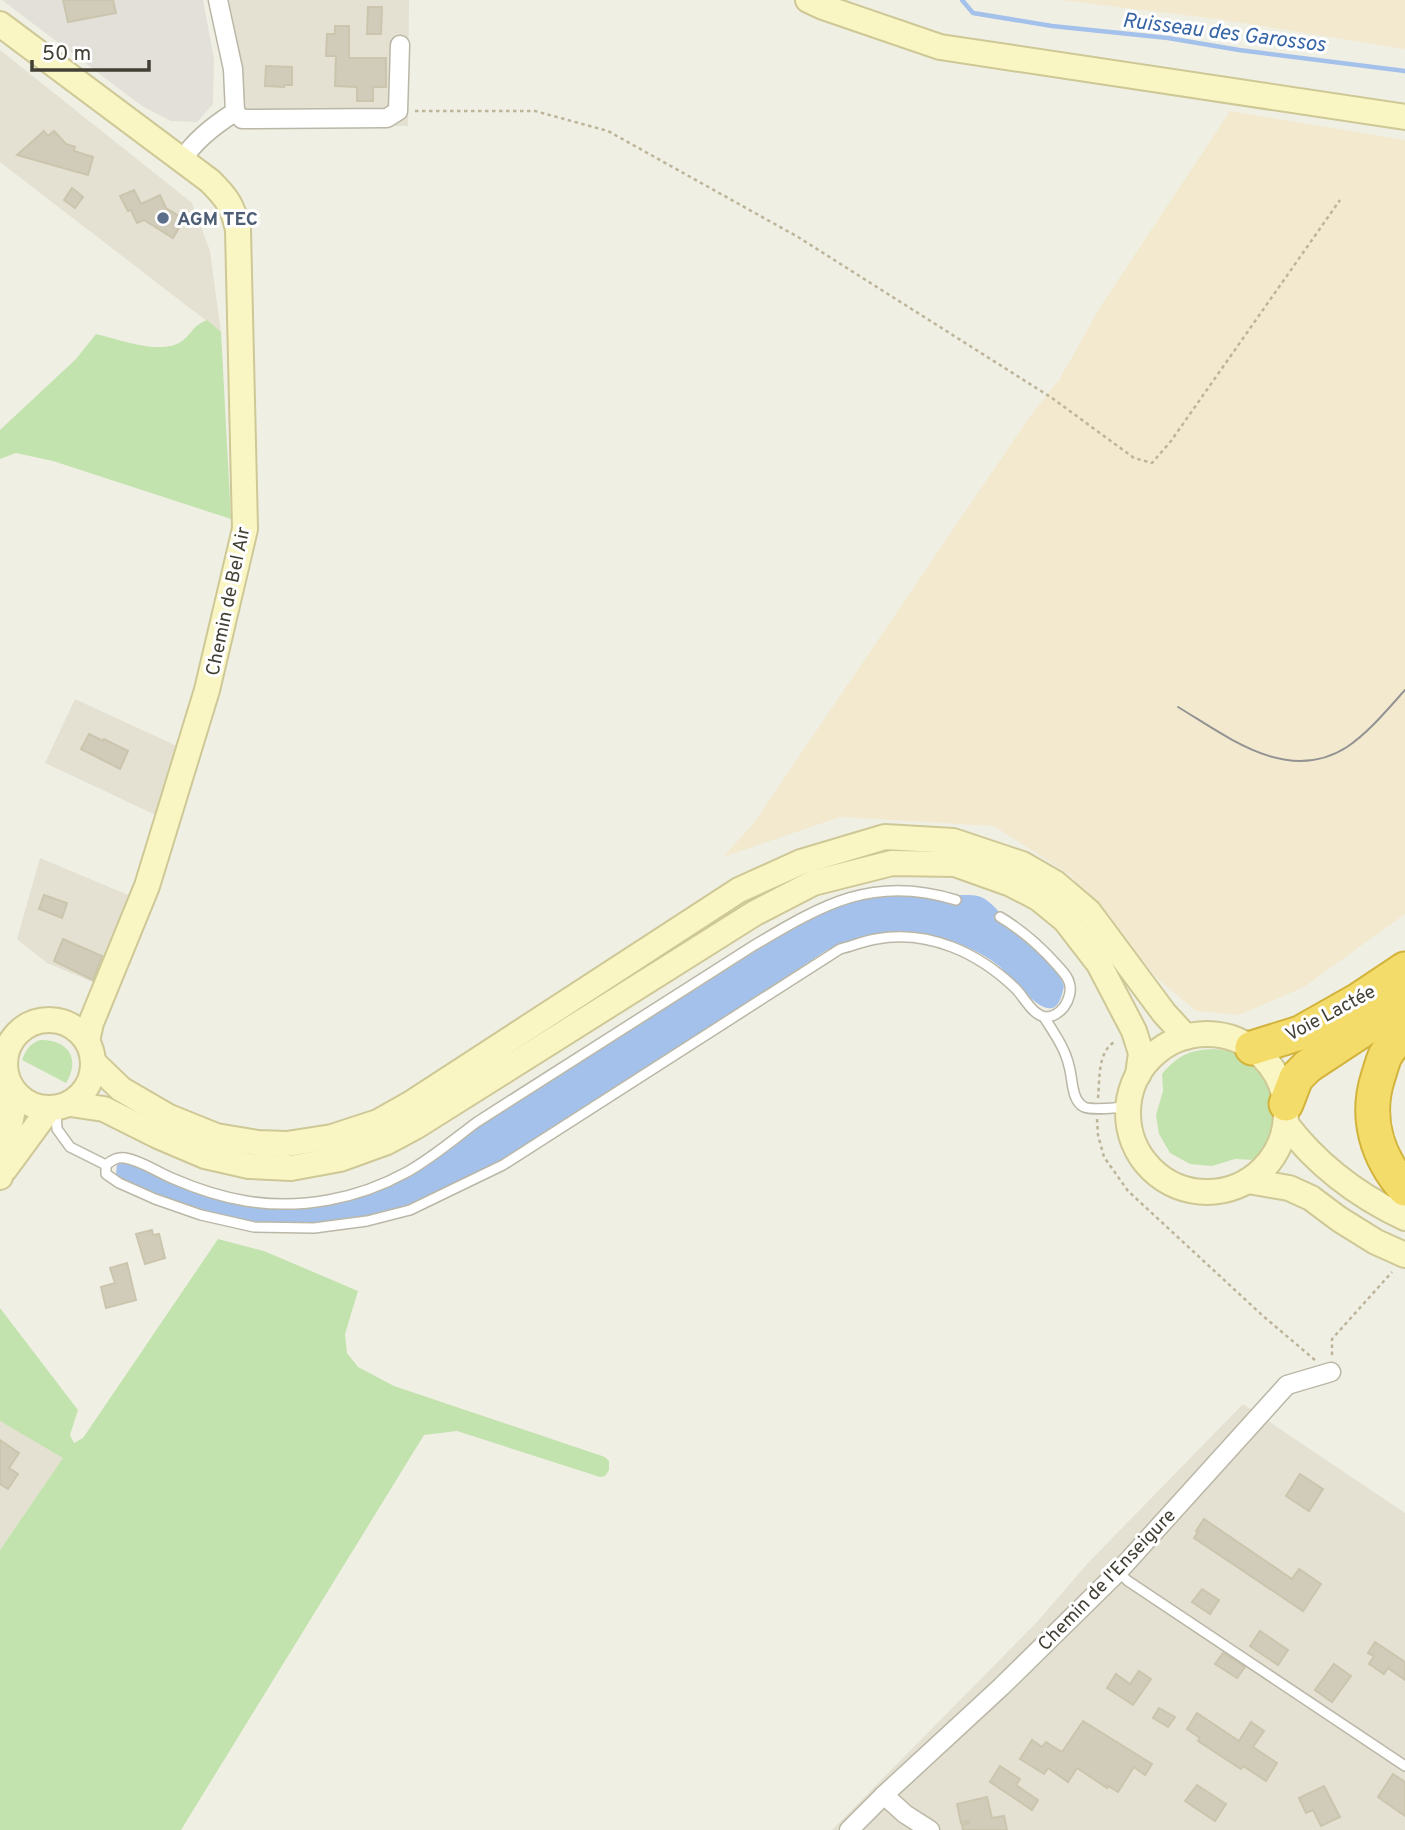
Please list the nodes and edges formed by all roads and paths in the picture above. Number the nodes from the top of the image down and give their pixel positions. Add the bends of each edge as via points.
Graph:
1 (218, 0) edge
2 (808, 0) edge
3 (0, 24) edge
4 (400, 44) dead end
5 (398, 111) junction
6 (235, 112) junction
7 (1405, 117) edge
8 (183, 159) junction
9 (1340, 200) dead end
10 (956, 900) dead end
11 (1000, 918) dead end
12 (1405, 969) edge
13 (1405, 1002) edge
14 (98, 1005) junction
15 (1044, 1017) junction
16 (65, 1023) junction
17 (1405, 1030) edge
18 (9, 1031) edge
19 (1186, 1037) junction
20 (1117, 1041) dead end
21 (1252, 1048) junction
22 (90, 1051) junction
23 (1138, 1074) junction
24 (6, 1076) edge
25 (59, 1107) junction
26 (1129, 1107) junction
27 (1097, 1108) junction
28 (1286, 1114) junction
29 (106, 1165) junction
30 (0, 1176) edge
31 (1248, 1181) junction
32 (1405, 1189) edge
33 (1405, 1218) edge
34 (1401, 1261) edge
35 (1331, 1372) junction
36 (1118, 1572) junction
37 (1405, 1766) edge
38 (884, 1795) junction
39 (849, 1830) edge
40 (930, 1830) edge

1 - 6 street via 233,69
2 - 7 main road via 940,47
3 - 8 main road, Chemin de Bel Air
4 - 5 street
5 - 6 street via 377,119 242,119
5 - 9 path via 535,111 608,131 798,237 1052,398 1134,458 1152,463
6 - 8 street
8 - 14 main road, Chemin de Bel Air via 228,199 238,230 245,529 207,690 147,886
10 - 29 lane via 906,889 871,892 799,918 406,1172 365,1191 308,1203 247,1201 212,1193 123,1158
11 - 15 lane via 1041,947 1070,983 1069,1000 1061,1011
12 - 21 highway, Voie Lactée via 1300,1032
13 - 28 highway, Voie Lactée via 1308,1066 1296,1078
14 - 16 main road
14 - 22 main road, Chemin de Bel Air via 91,1023
15 - 27 lane via 1065,1055 1075,1098 1084,1107
15 - 29 lane via 990,966 964,951 935,940 877,939 840,949 503,1166 411,1210 314,1228 254,1227 201,1216 155,1199 113,1179 106,1174
16 - 18 main road via 45,1020
16 - 22 main road via 79,1032
17 - 32 highway via 1384,1058 1372,1094 1373,1126 1382,1155
18 - 24 main road
19 - 21 main road via 1209,1034
19 - 22 main road via 1089,912 1055,883 1022,864 953,841 885,837 801,862 738,890 411,1104 332,1138 288,1144 216,1136 169,1117 121,1089
19 - 23 main road via 1167,1045
20 - 27 path via 1103,1054
21 - 28 main road via 1280,1082
22 - 25 main road via 90,1082
23 - 25 main road via 1141,1053 1134,1031 1099,964 1066,920 1011,884 955,864 892,863 813,883 755,913 415,1127 340,1159 291,1168 249,1166 205,1156 104,1109
23 - 26 main road
24 - 25 main road via 28,1104
24 - 30 main road via 12,1114
25 - 29 lane via 57,1129 70,1147
25 - 30 main road
26 - 27 lane
26 - 31 main road via 1131,1131 1140,1154 1166,1180 1201,1192 1225,1191
27 - 35 path via 1104,1157 1128,1191
28 - 31 main road via 1279,1147
28 - 33 main road via 1300,1143 1324,1167 1357,1192
31 - 34 main road via 1289,1188 1311,1198
34 - 35 path via 1332,1339
35 - 36 street, Chemin de l'Enseigure via 1287,1385
36 - 37 lane
36 - 38 street, Chemin de l'Enseigure
38 - 39 street, Chemin de l'Enseigure
38 - 40 street

